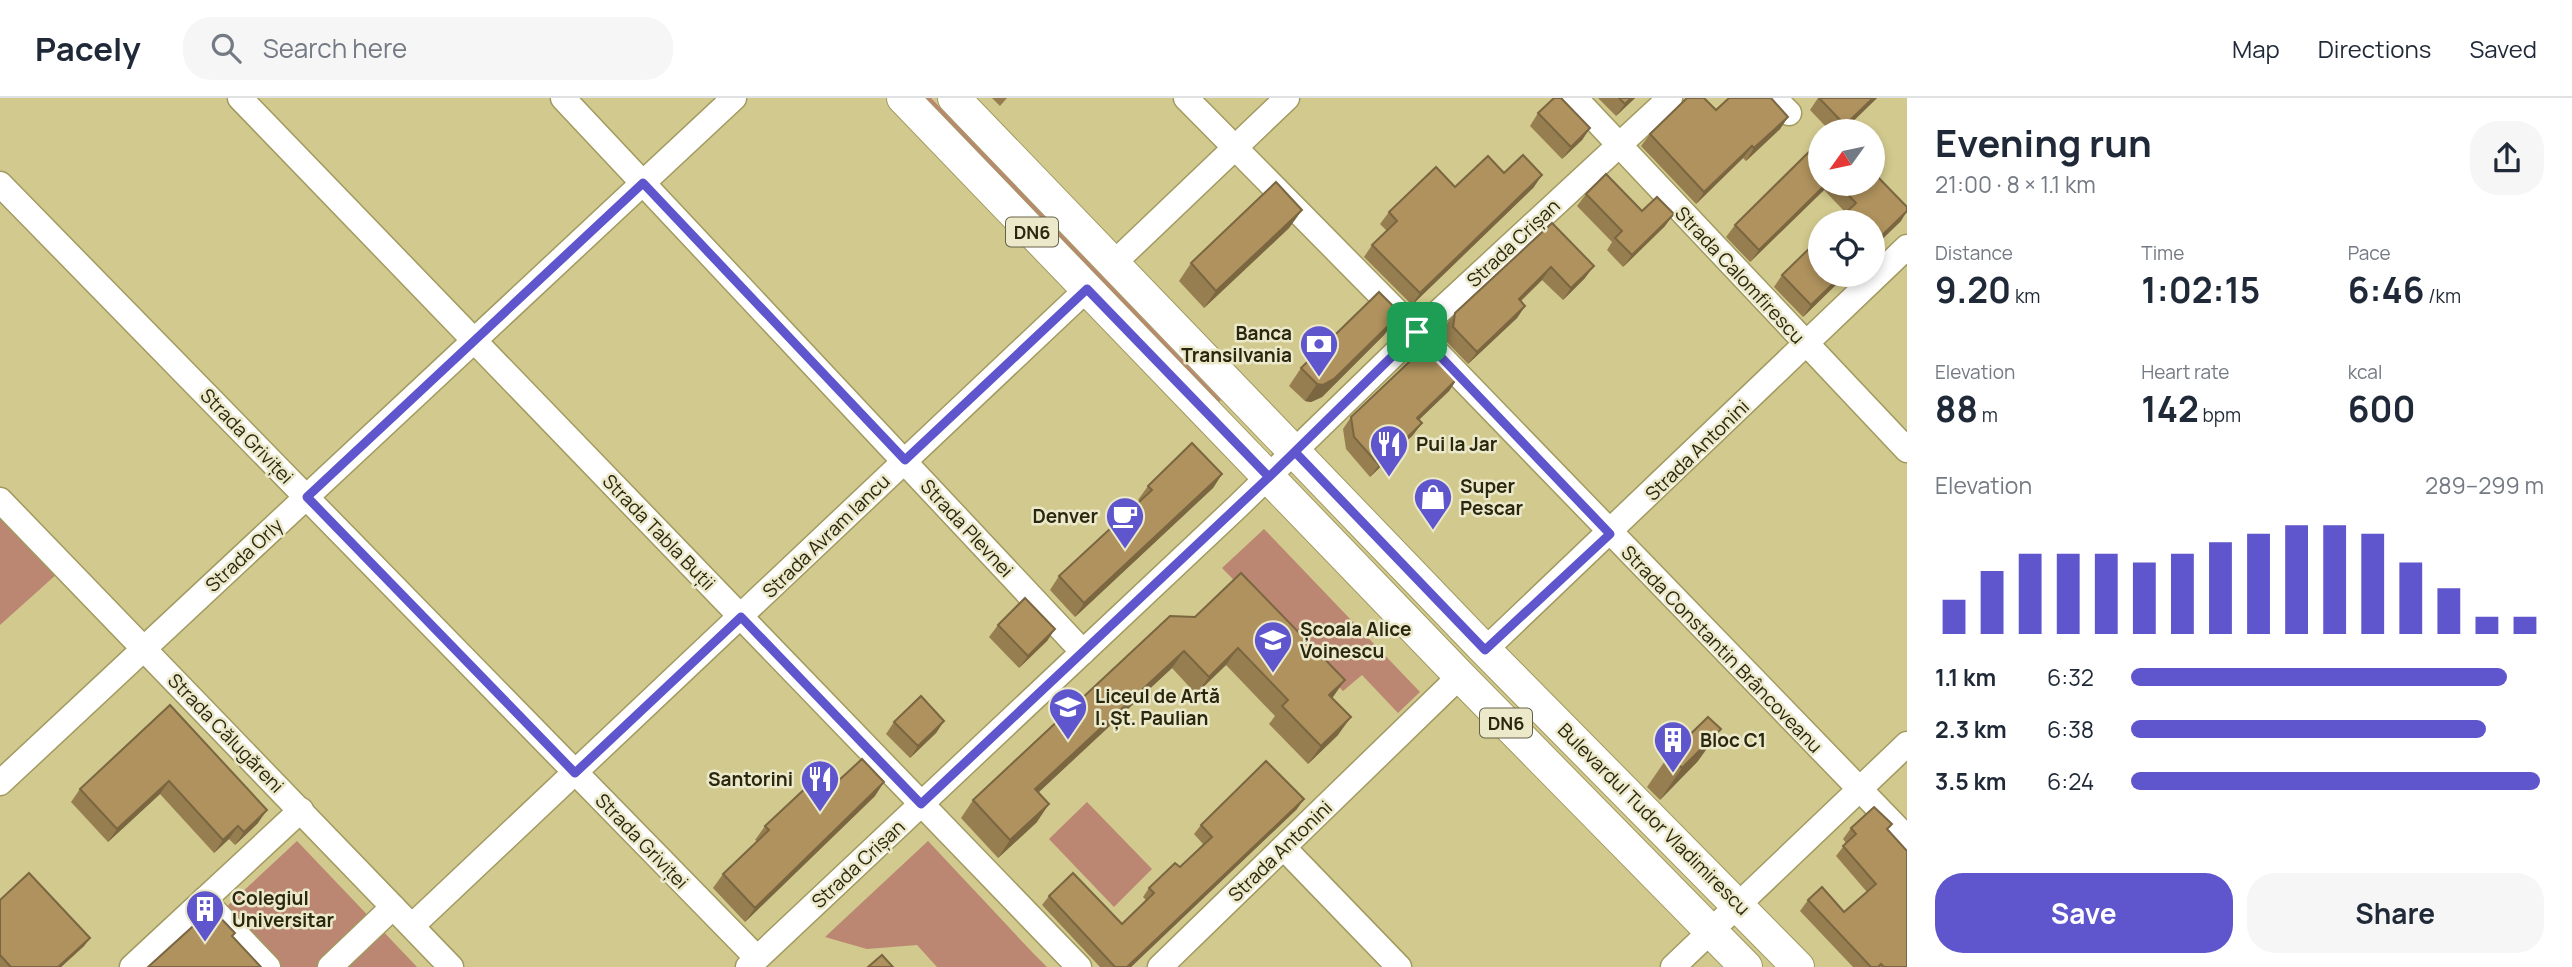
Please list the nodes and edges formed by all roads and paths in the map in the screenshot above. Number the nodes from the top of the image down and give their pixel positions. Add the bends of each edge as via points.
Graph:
1 (240, 98) edge
2 (563, 98) edge
3 (734, 98) edge
4 (903, 98) edge
5 (954, 98) edge
6 (1186, 98) edge
7 (1287, 98) edge
8 (1574, 98) edge
9 (1670, 98) edge
10 (1620, 144) junction
11 (1234, 148) junction
12 (643, 183) junction
13 (0, 184) edge
14 (1907, 247) edge
15 (1113, 264) junction
16 (1087, 289) junction
17 (1417, 332) junction
18 (474, 340) junction
19 (1806, 345) junction
20 (1907, 450) edge
21 (1295, 452) junction
22 (905, 460) junction
23 (1269, 477) junction
24 (307, 497) junction
25 (0, 500) edge
26 (1610, 534) junction
27 (741, 617) junction
28 (145, 649) junction
29 (1485, 650) junction
30 (1083, 652) junction
31 (1460, 676) junction
32 (1907, 744) edge
33 (575, 773) junction
34 (0, 783) edge
35 (1859, 789) junction
36 (921, 804) junction
37 (301, 810) junction
38 (1907, 838) edge
39 (1284, 848) junction
40 (204, 900) junction
41 (1738, 905) junction
42 (393, 907) junction
43 (412, 926) junction
44 (1711, 931) junction
45 (752, 963) edge
46 (132, 967) edge
47 (268, 967) edge
48 (330, 967) edge
49 (451, 967) edge
50 (1079, 967) edge
51 (1160, 967) edge
52 (1399, 967) edge
53 (1673, 967) edge
54 (1746, 967) edge
55 (1798, 967) edge

1 - 18 street, Strada Tabla Buții
2 - 12 street, Strada Plevnei
3 - 12 street, Strada Orly
4 - 16 main road, Bulevardul Tudor Vladimirescu / DN6
5 - 15 main road, Bulevardul Tudor Vladimirescu / DN6
6 - 11 street, Strada Constantin Brâncoveanu
7 - 11 street
8 - 10 street, Strada Calomfirescu
9 - 10 street, Strada Crișan
10 - 17 street, Strada Crișan
10 - 19 street, Strada Calomfirescu
11 - 15 street
11 - 17 street, Strada Constantin Brâncoveanu
12 - 18 street, Strada Orly
12 - 22 street, Strada Plevnei
13 - 24 street, Strada Griviței
14 - 19 street, Strada Antonini
15 - 21 main road, Bulevardul Tudor Vladimirescu / DN6
16 - 22 street, Strada Avram Iancu
16 - 23 main road, Bulevardul Tudor Vladimirescu / DN6
17 - 21 street, Strada Crișan
17 - 26 street, Strada Constantin Brâncoveanu
18 - 24 street, Strada Orly
18 - 27 street, Strada Tabla Buții
19 - 20 street, Strada Calomfirescu
19 - 26 street, Strada Antonini
21 - 23 street, Strada Crișan
21 - 29 main road, Bulevardul Tudor Vladimirescu / DN6
22 - 27 street, Strada Avram Iancu
22 - 30 street, Strada Plevnei
23 - 30 street, Strada Crișan
23 - 31 main road, Bulevardul Tudor Vladimirescu / DN6
24 - 28 street, Strada Orly
24 - 33 street, Strada Griviței
25 - 28 street, Strada Călugăreni
26 - 29 street, Strada Antonini
26 - 35 street, Strada Constantin Brâncoveanu
27 - 33 street, Strada Avram Iancu
27 - 36 street, Strada Tabla Buții
28 - 34 street, Strada Orly
28 - 37 street, Strada Călugăreni
29 - 41 main road, Bulevardul Tudor Vladimirescu / DN6
30 - 36 street, Strada Crișan
31 - 39 street, Strada Antonini
31 - 44 main road, Bulevardul Tudor Vladimirescu / DN6
32 - 35 street
33 - 43 street, Strada Avram Iancu
33 - 45 street, Strada Griviței
35 - 38 street, Strada Constantin Brâncoveanu
35 - 41 street
36 - 45 street, Strada Crișan
36 - 50 street, Strada Tabla Buții
37 - 40 street
37 - 42 street, Strada Călugăreni
39 - 51 street, Strada Antonini
39 - 52 street
40 - 46 street
40 - 47 street
41 - 44 street
41 - 55 main road, Bulevardul Tudor Vladimirescu / DN6
42 - 43 street, Strada Călugăreni
42 - 48 street
43 - 49 street, Strada Călugăreni
44 - 53 street
44 - 54 main road, Bulevardul Tudor Vladimirescu / DN6

